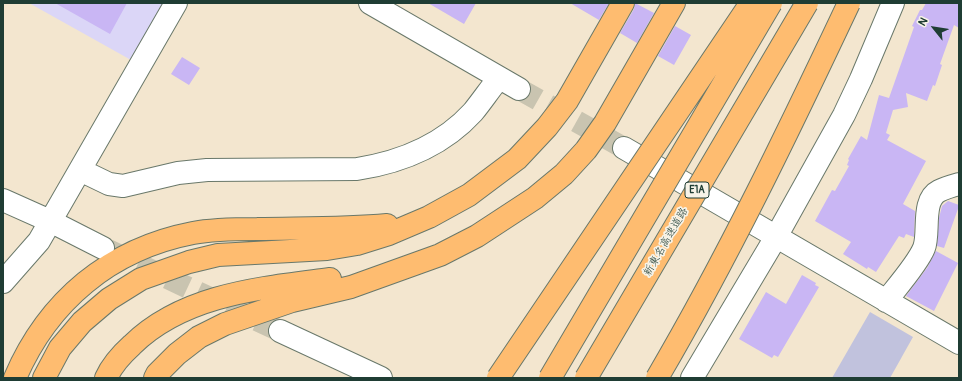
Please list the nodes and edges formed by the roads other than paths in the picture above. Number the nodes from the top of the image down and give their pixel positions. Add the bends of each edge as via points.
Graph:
1 (176, 3) edge
2 (623, 3) edge
3 (674, 3) edge
4 (751, 3) edge
5 (771, 3) edge
6 (807, 3) edge
7 (849, 3) edge
8 (893, 3) edge
9 (373, 4) edge
10 (499, 78) junction
11 (519, 89) tunnel mouth
12 (624, 148) tunnel mouth
13 (80, 170) junction
14 (959, 184) edge
15 (3, 200) edge
16 (429, 217) junction
17 (50, 221) junction
18 (776, 237) junction
19 (103, 248) tunnel mouth
20 (405, 269) junction
21 (3, 282) edge
22 (886, 301) junction
23 (280, 331) tunnel mouth
24 (959, 343) edge
25 (15, 378) edge
26 (44, 378) edge
27 (106, 378) edge
28 (155, 378) edge
29 (381, 378) edge
30 (498, 378) edge
31 (550, 378) edge
32 (586, 378) edge
33 (657, 378) edge
34 (692, 378) edge

1 - 13 street
2 - 16 highway via 567,101 547,127 517,158 469,195
3 - 20 highway via 605,123 586,150 564,174 535,198 477,236 440,256
4 - 30 highway, bridge
5 - 31 highway, E1A, bridge
6 - 32 highway, 新東名高速道路 / E1A, bridge
7 - 33 highway, bridge via 750,208
8 - 18 street via 844,115
9 - 10 street
10 - 11 street
10 - 13 street via 456,129 437,143 414,154 373,166 357,169 178,172 123,186 109,184
12 - 18 street
13 - 17 street
14 - 22 street via 937,191 931,199 924,248
15 - 17 street
16 - 25 highway via 392,225 356,228 231,229 194,232 160,241 132,252 105,267 81,285 38,333
16 - 26 highway via 357,244 328,249 218,255 141,279 109,299 82,322 60,348
17 - 19 street
17 - 21 street via 39,241
18 - 22 street
18 - 34 street
20 - 27 highway via 264,288 200,304 156,325 138,339 121,355
20 - 28 highway via 352,287 292,301 225,324 199,337 177,354
22 - 24 street
23 - 29 street

